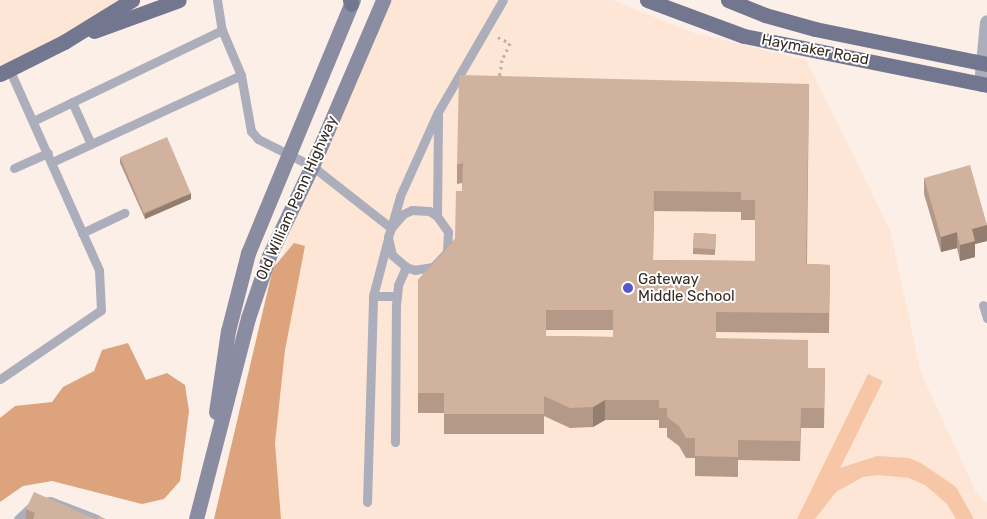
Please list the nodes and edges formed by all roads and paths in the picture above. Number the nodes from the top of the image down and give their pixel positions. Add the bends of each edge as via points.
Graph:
1 (132, 0) edge
2 (179, 0) edge
3 (217, 0) edge
4 (383, 0) edge
5 (503, 0) edge
6 (647, 0) edge
7 (728, 0) edge
8 (351, 1) edge
9 (987, 22) edge
10 (222, 30) junction
11 (498, 37) dead end
12 (64, 42) junction
13 (985, 63) edge
14 (5, 71) edge
15 (241, 75) junction
16 (984, 85) edge
17 (499, 86) edge
18 (72, 102) junction
19 (438, 112) junction
20 (33, 121) junction
21 (91, 144) junction
22 (48, 153) junction
23 (288, 153) junction
24 (52, 162) junction
25 (312, 166) junction
26 (14, 168) dead end
27 (124, 213) dead end
28 (437, 216) junction
29 (390, 232) junction
30 (82, 233) junction
31 (406, 268) junction
32 (373, 296) junction
33 (397, 296) junction
34 (982, 305) dead end
35 (987, 318) edge
36 (0, 379) edge
37 (394, 442) dead end
38 (210, 458) junction
39 (367, 502) dead end
40 (18, 519) edge
41 (97, 519) edge
42 (196, 519) edge

1 - 12 main road
2 - 12 main road
3 - 10 lane
4 - 25 main road, Old William Penn Highway
5 - 19 lane
6 - 16 main road, Haymaker Road via 744,36
7 - 13 main road, Haymaker Road via 815,29
8 - 23 main road, Old William Penn Highway
9 - 13 street
10 - 15 lane
10 - 18 lane
11 - 17 path via 510,43 502,60
12 - 14 main road
13 - 16 street
14 - 20 lane
15 - 21 lane
15 - 23 lane via 251,131 258,139
18 - 20 lane
18 - 21 lane
19 - 28 lane
19 - 29 lane via 400,196
20 - 22 lane
21 - 24 lane
22 - 24 lane
22 - 26 lane
23 - 25 lane
23 - 38 main road, Old William Penn Highway via 248,253 238,288 221,370
24 - 30 lane
25 - 29 lane
25 - 38 main road, Old William Penn Highway via 266,264
27 - 30 lane
28 - 29 lane via 412,210 396,220
28 - 31 lane via 448,232 447,252 433,267
29 - 31 lane via 392,255
29 - 32 lane
30 - 36 lane via 99,270 101,310
31 - 33 lane
32 - 33 lane
32 - 39 lane
33 - 37 lane
34 - 35 lane
38 - 42 main road, Old William Penn Highway
40 - 41 lane via 34,504 50,500

